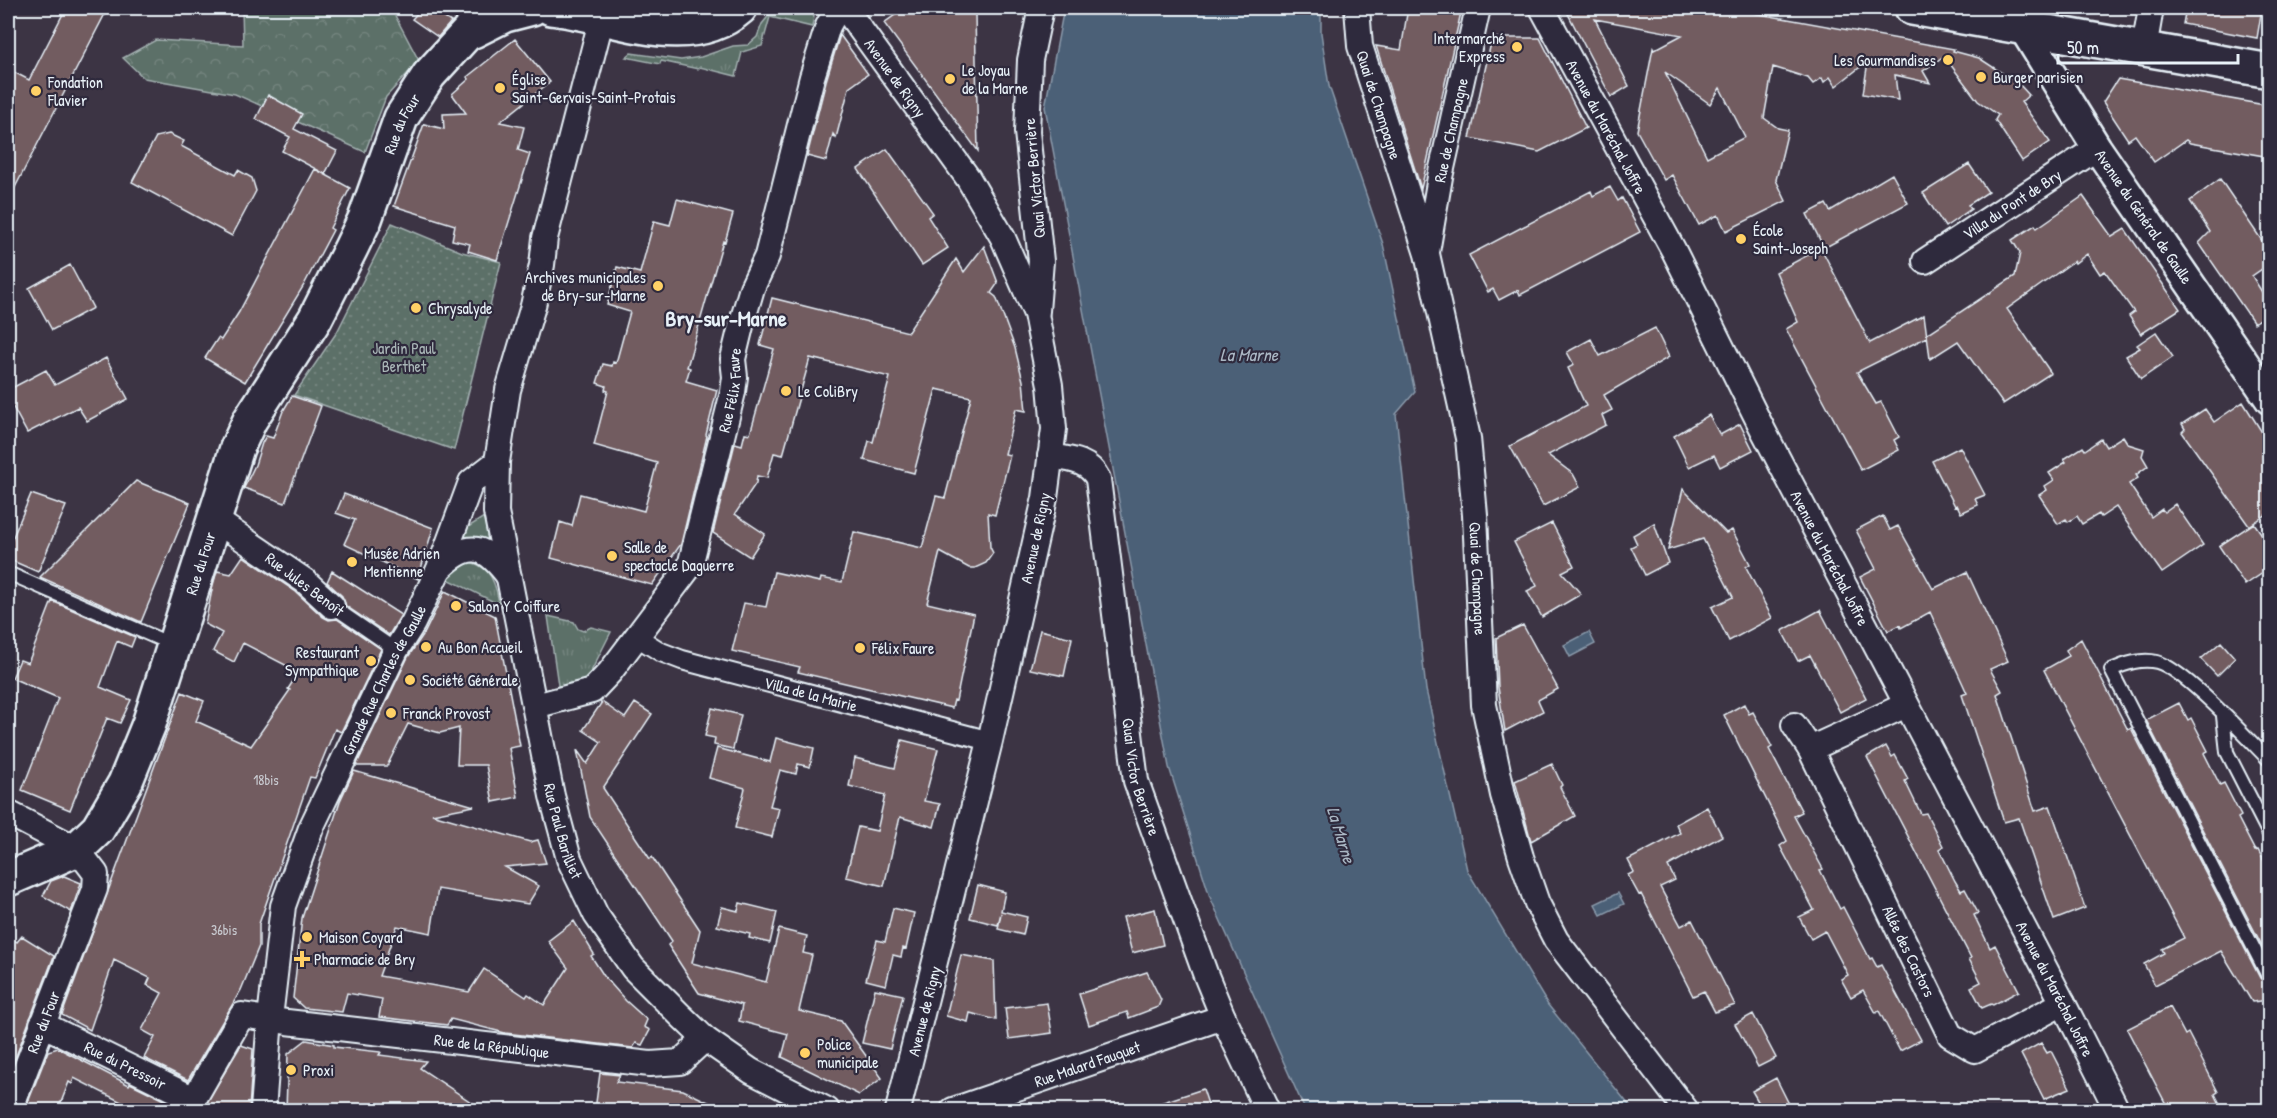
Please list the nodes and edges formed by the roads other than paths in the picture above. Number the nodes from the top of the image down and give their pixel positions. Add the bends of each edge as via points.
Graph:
1 (551, 8) edge
2 (740, 8) edge
3 (838, 8) edge
4 (845, 8) edge
5 (1041, 8) edge
6 (1357, 8) edge
7 (1478, 8) edge
8 (1542, 8) edge
9 (1912, 8) edge
10 (2151, 8) edge
11 (508, 9) edge
12 (609, 12) edge
13 (2023, 28) junction
14 (2144, 50) junction
15 (2270, 71) edge
16 (2097, 148) junction
17 (1427, 254) junction
18 (1925, 261) dead end
19 (1036, 314) junction
20 (2270, 400) edge
21 (1050, 456) junction
22 (497, 462) junction
23 (214, 519) junction
24 (439, 569) junction
25 (8, 573) edge
26 (511, 579) junction
27 (332, 606) joint
28 (636, 637) junction
29 (174, 645) junction
30 (396, 650) junction
31 (1906, 705) junction
32 (535, 706) junction
33 (2223, 716) junction
34 (1794, 725) dead end
35 (990, 741) junction
36 (1810, 749) junction
37 (2270, 761) edge
38 (8, 813) edge
39 (2270, 836) edge
40 (77, 849) junction
41 (8, 879) edge
42 (2267, 974) dead end
43 (2063, 1003) junction
44 (1223, 1017) junction
45 (270, 1018) junction
46 (42, 1024) junction
47 (705, 1039) junction
48 (10, 1110) edge
49 (263, 1110) edge
50 (827, 1110) edge
51 (898, 1110) edge
52 (953, 1110) edge
53 (1267, 1110) edge
54 (1686, 1110) edge
55 (2117, 1110) edge

1 - 12 main road
2 - 12 main road via 700,29 674,31
3 - 28 street, Rue Félix Faure via 828,26 812,77 767,256 742,322 733,359 733,392 690,567
4 - 19 street, Avenue de Rigny via 968,178 1003,238
5 - 19 street, Quai Victor Berrière via 1030,60 1027,121 1041,261
6 - 17 street, Quai de Champagne via 1360,46
7 - 17 street, Rue de Champagne
8 - 31 street, Avenue du Maréchal Joffre via 1674,251
9 - 13 main road
10 - 14 street
11 - 23 main road, Rue du Four via 468,33 429,75 401,118 356,238 315,319 250,420
12 - 22 street via 545,238 533,306 508,390
13 - 14 main road
13 - 16 street, Avenue du Général de Gaulle
14 - 15 main road
16 - 18 street, Villa du Pont de Bry
16 - 20 street, Avenue du Général de Gaulle
17 - 54 street, Quai de Champagne via 1468,438 1484,705 1521,857 1537,903 1556,939
19 - 21 street, Avenue de Rigny via 1050,385 1054,429
21 - 35 street, Avenue de Rigny via 1045,498
21 - 44 street, Quai Victor Berrière via 1082,463 1098,479 1136,781
22 - 24 street, Grande Rue Charles de Gaulle via 471,482
22 - 26 street, Rue Paul Barilliet via 496,512
23 - 27 street, Rue Jules Benoît via 305,581
23 - 29 main road, Rue du Four
24 - 26 street via 456,553 475,550 493,557
24 - 30 street, Grande Rue Charles de Gaulle
25 - 29 lane
26 - 32 street, Rue Paul Barilliet
27 - 30 lane, Rue Jules Benoît
28 - 32 street, Rue Félix Faure via 592,691
28 - 35 street, Villa de la Mairie via 682,660
29 - 40 main road, Rue du Four via 125,783 98,829
30 - 45 street, Grande Rue Charles de Gaulle via 312,828 283,906
31 - 36 street
31 - 43 street, Avenue du Maréchal Joffre
32 - 47 street, Rue Paul Barilliet via 569,859 596,915 633,968
33 - 37 lane
33 - 39 lane via 2227,752
33 - 42 lane via 2187,681 2157,662 2130,662 2111,670
34 - 36 street, Allée des Castors
35 - 51 street, Avenue de Rigny
36 - 43 street, Allée des Castors via 1950,1035 1975,1050
38 - 40 street
40 - 41 main road
40 - 46 street, Rue du Four via 96,874 95,889
43 - 55 street, Avenue du Maréchal Joffre
44 - 52 street, Rue Malard Fauquet
44 - 53 street, Quai Victor Berrière
45 - 46 street, Rue du Pressoir via 242,1015 194,1099
45 - 47 street, Rue de la République via 650,1064 681,1062
45 - 49 street, Grande Rue Charles de Gaulle
46 - 48 street, Rue du Four
47 - 50 street, Rue Paul Barilliet via 750,1071

